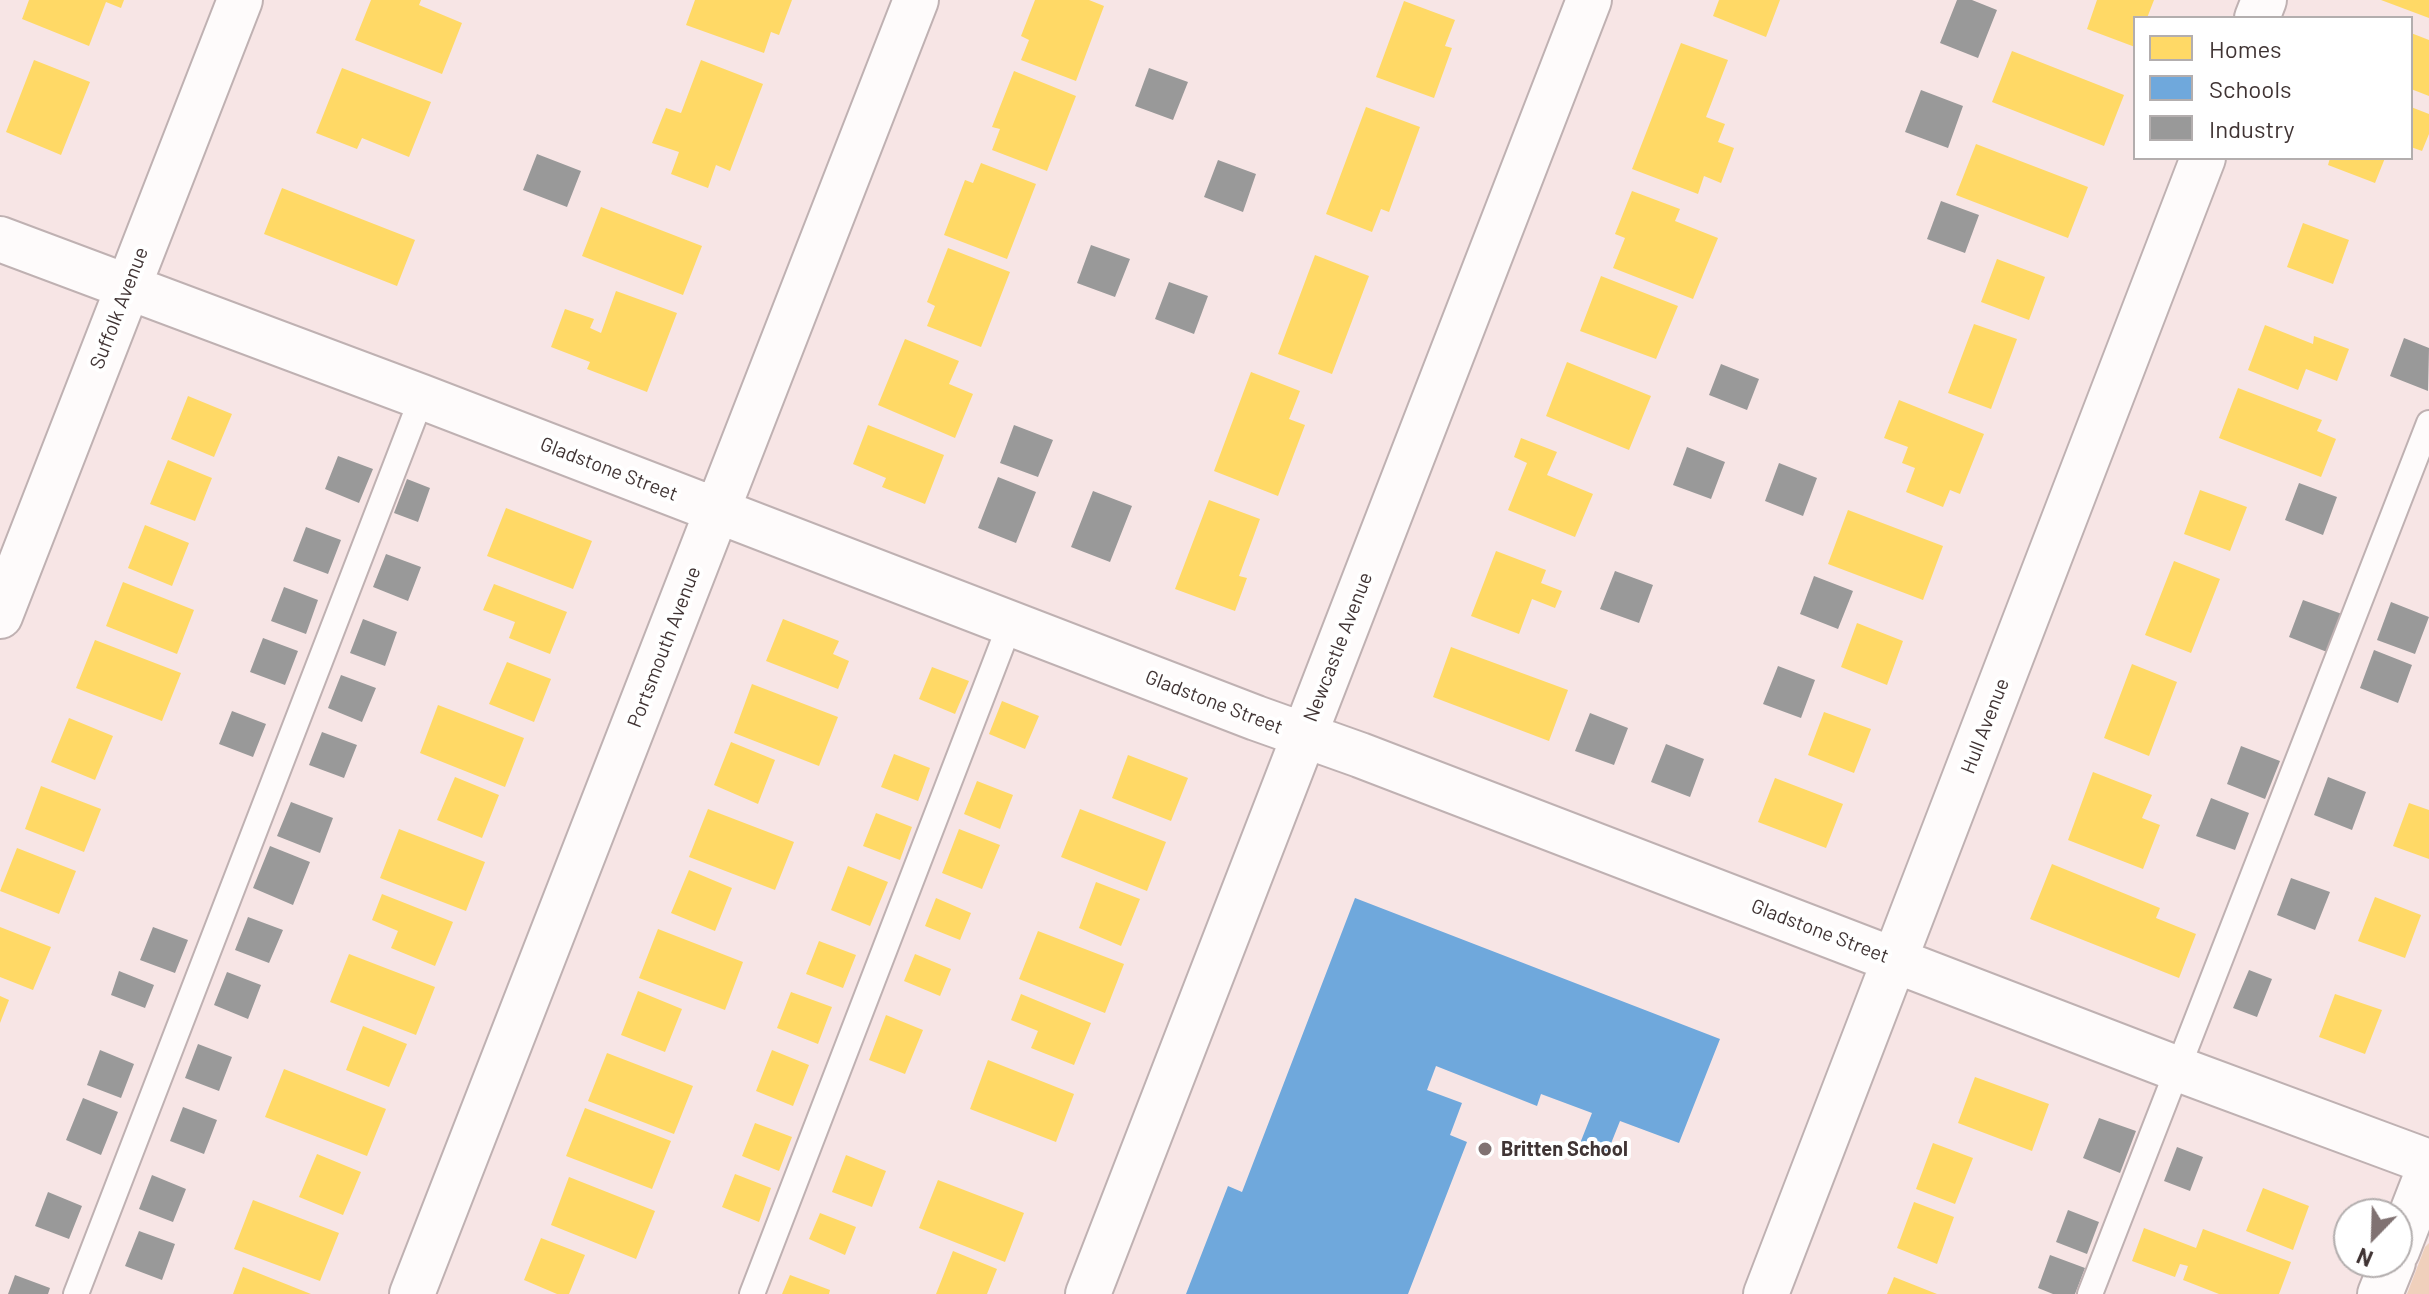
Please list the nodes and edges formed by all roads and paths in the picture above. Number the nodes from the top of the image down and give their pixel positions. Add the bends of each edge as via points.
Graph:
1 (240, 0) edge
2 (916, 0) edge
3 (1589, 0) edge
4 (2202, 160) edge
5 (0, 239) edge
6 (128, 286) junction
7 (422, 397) junction
8 (2429, 423) edge
9 (717, 511) junction
10 (0, 616) edge
11 (1010, 624) junction
12 (1303, 736) junction
13 (1895, 960) junction
14 (2178, 1069) junction
15 (2429, 1162) edge
16 (2429, 1169) edge
17 (2413, 1210) edge
18 (76, 1294) edge
19 (412, 1294) edge
20 (752, 1294) edge
21 (1088, 1294) edge
22 (1766, 1294) edge
23 (2090, 1294) edge

1 - 6 street, Suffolk Avenue
2 - 9 street, Portsmouth Avenue
3 - 12 street, Newcastle Avenue
4 - 13 street, Hull Avenue
5 - 6 street, Gladstone Street
6 - 7 street, Gladstone Street
6 - 10 street, Suffolk Avenue
7 - 9 street, Gladstone Street
7 - 18 lane
8 - 14 lane
9 - 11 street, Gladstone Street
9 - 19 street, Portsmouth Avenue
11 - 12 street, Gladstone Street
11 - 20 lane
12 - 13 street, Gladstone Street
12 - 21 street, Newcastle Avenue
13 - 14 street, Gladstone Street
13 - 22 street, Hull Avenue
14 - 15 street, Gladstone Street
14 - 23 lane
16 - 17 street

